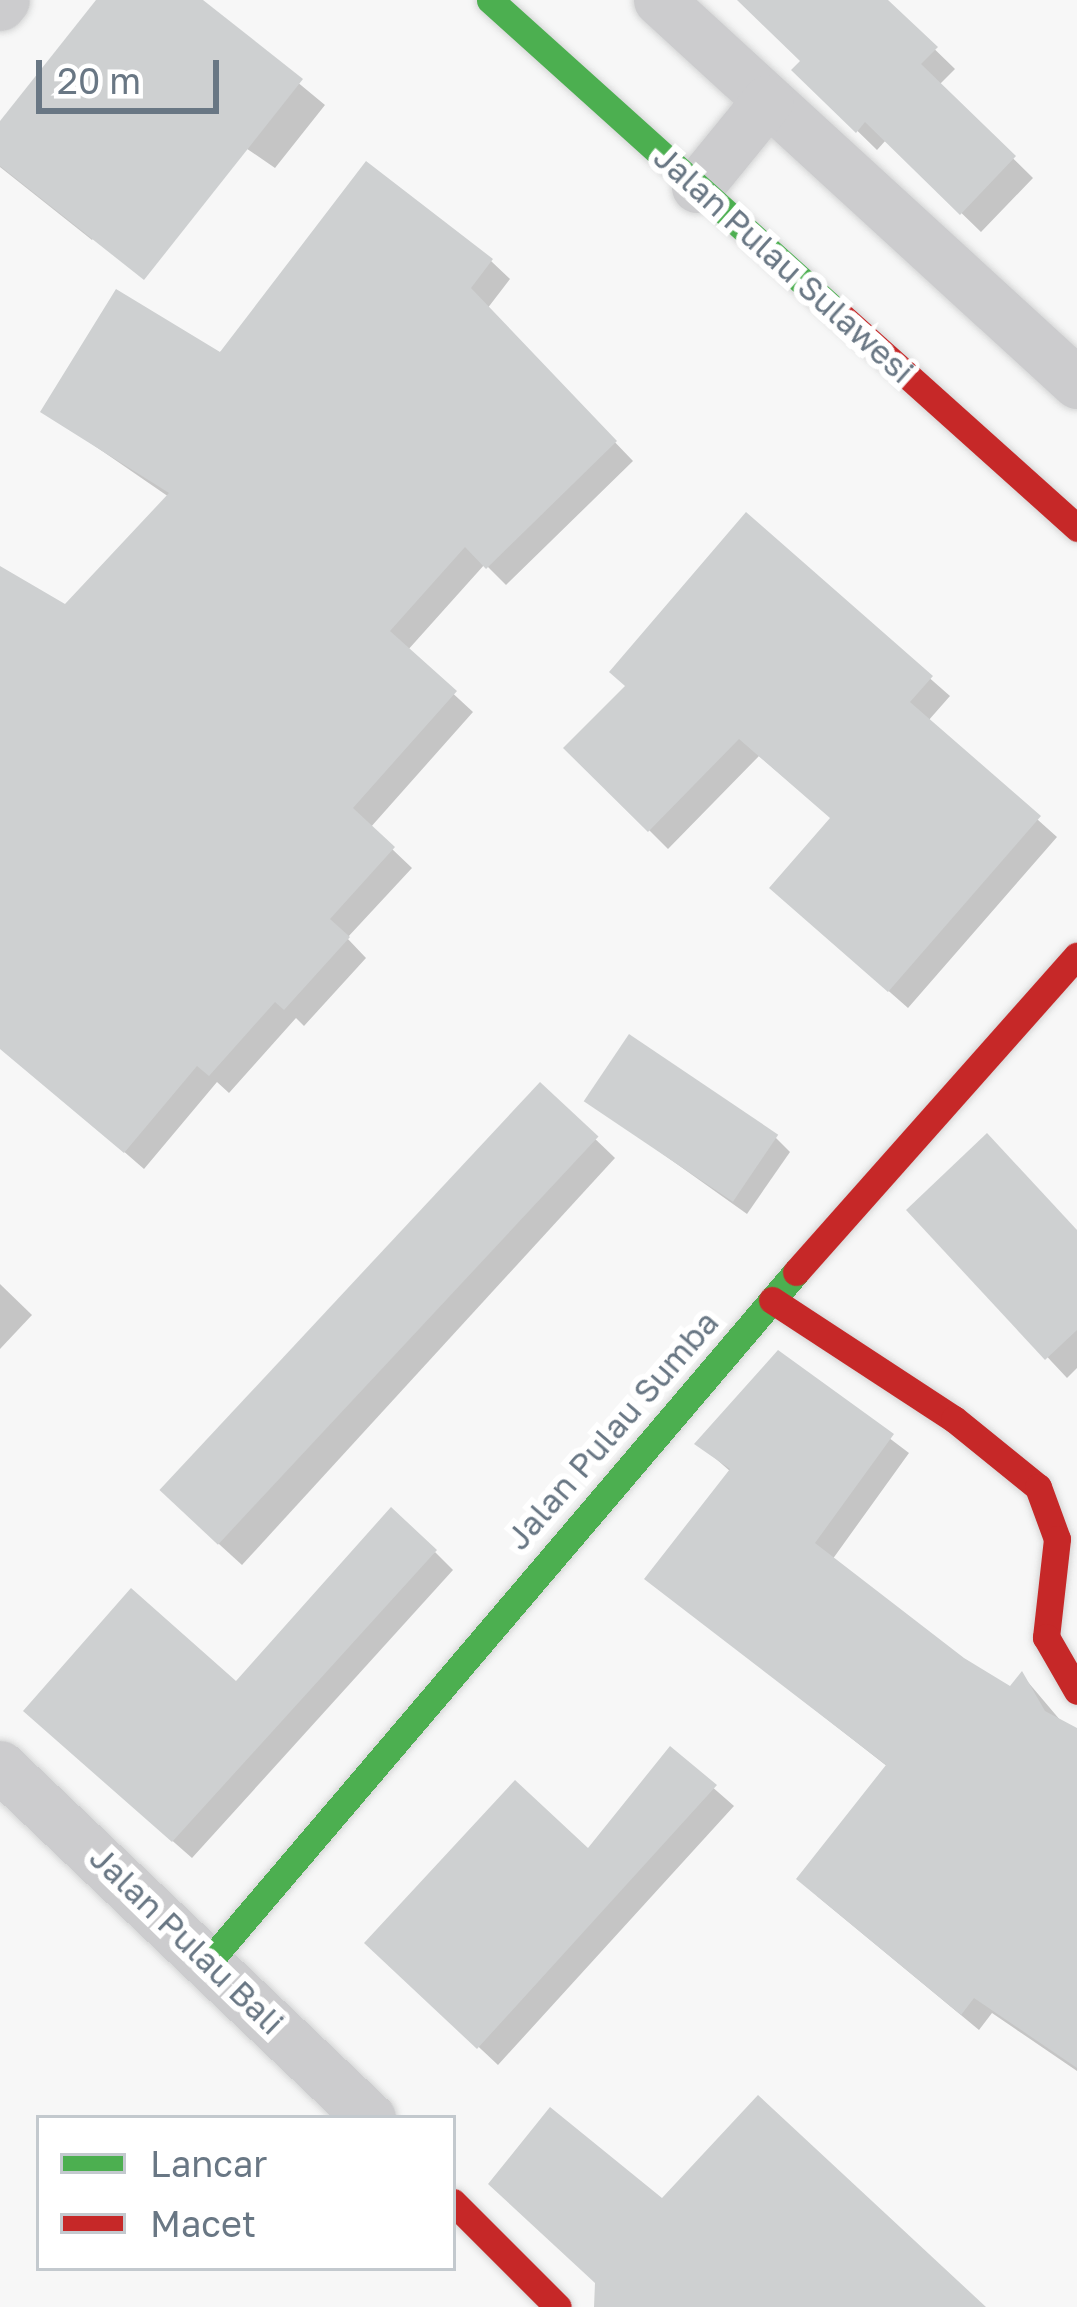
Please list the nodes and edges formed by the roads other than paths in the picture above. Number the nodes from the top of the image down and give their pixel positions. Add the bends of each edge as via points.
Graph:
1 (490, 0) edge
2 (659, 0) edge
3 (768, 100) junction
4 (697, 187) junction
5 (1077, 382) edge
6 (1077, 528) edge
7 (1077, 956) edge
8 (772, 1300) junction
9 (1077, 1691) edge
10 (0, 1766) edge
11 (211, 1959) junction
12 (367, 2115) edge
13 (456, 2205) edge
14 (558, 2307) edge

1 - 4 street, Jalan Pulau Sulawesi
2 - 3 street
3 - 4 street
3 - 5 street
4 - 6 street, Jalan Pulau Sulawesi
7 - 8 street, Jalan Pulau Sumba
8 - 9 street via 954,1419 1038,1487 1057,1539 1046,1637
8 - 11 street, Jalan Pulau Sumba
10 - 11 street, Jalan Pulau Bali
11 - 12 street, Jalan Pulau Bali
13 - 14 street

